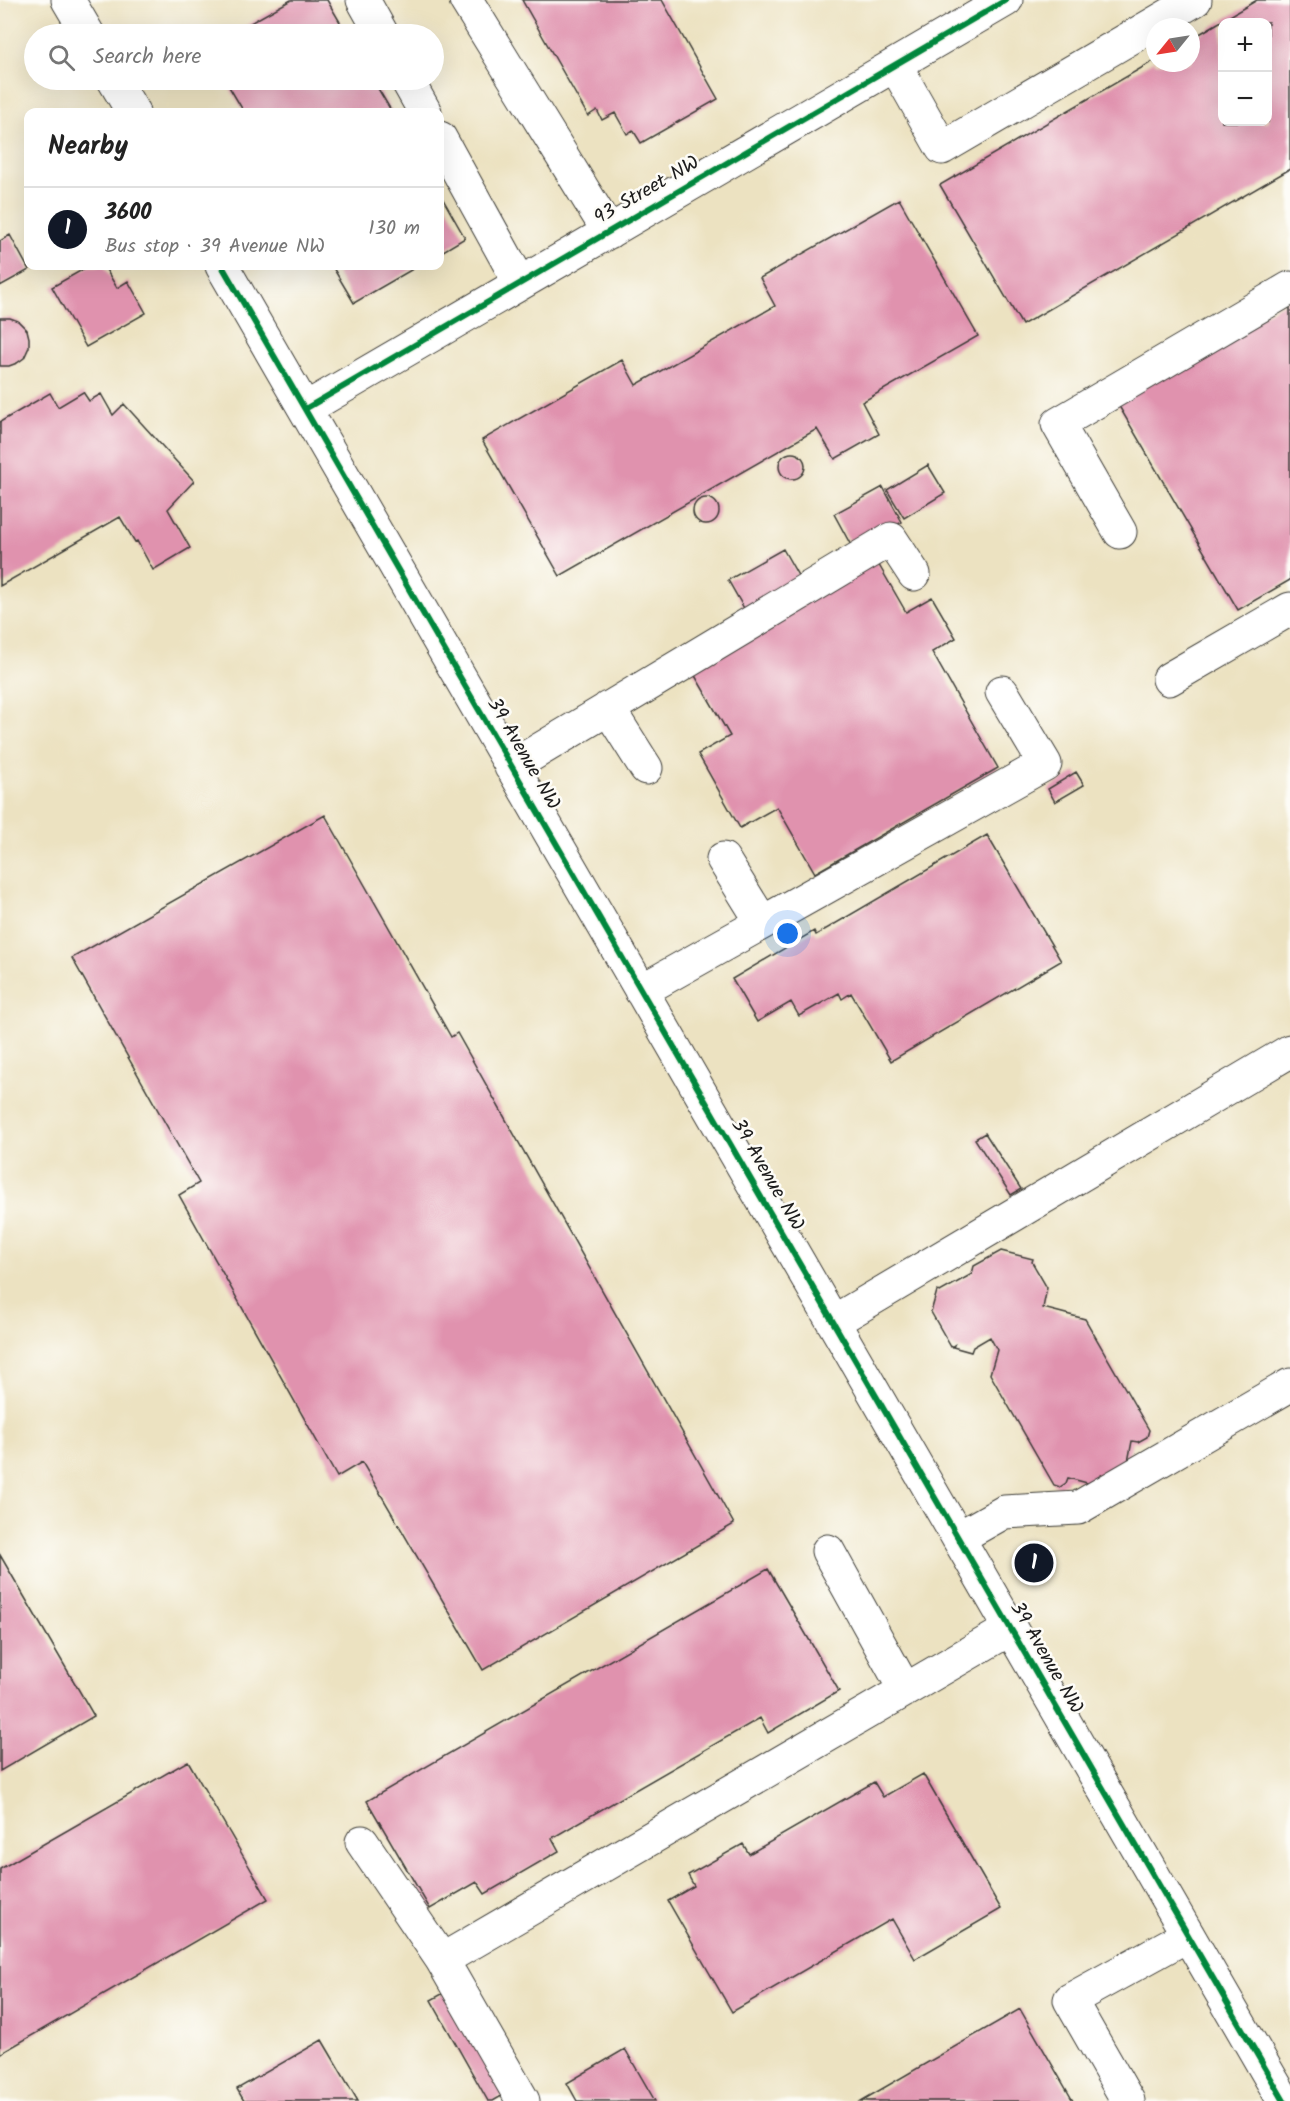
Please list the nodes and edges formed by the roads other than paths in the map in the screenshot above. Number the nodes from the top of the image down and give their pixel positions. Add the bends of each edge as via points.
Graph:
1 (68, 0) edge
2 (363, 0) edge
3 (466, 0) edge
4 (1006, 0) edge
5 (1194, 0) edge
6 (82, 24) edge
7 (376, 24) edge
8 (895, 65) junction
9 (120, 90) edge
10 (413, 90) edge
11 (131, 108) edge
12 (423, 108) edge
13 (444, 145) edge
14 (609, 232) junction
15 (224, 270) edge
16 (520, 284) junction
17 (1290, 288) edge
18 (305, 410) junction
19 (1120, 532) dead end
20 (914, 574) dead end
21 (1290, 609) edge
22 (1169, 679) dead end
23 (1002, 692) dead end
24 (608, 708) junction
25 (511, 767) junction
26 (645, 768) dead end
27 (723, 859) dead end
28 (762, 922) junction
29 (641, 991) junction
30 (1290, 1051) edge
31 (833, 1322) junction
32 (1290, 1385) edge
33 (958, 1538) junction
34 (828, 1551) dead end
35 (1011, 1629) junction
36 (905, 1690) junction
37 (362, 1842) dead end
38 (1188, 1935) junction
39 (442, 1960) junction
40 (523, 2101) edge
41 (1128, 2101) edge
42 (1284, 2101) edge

1 - 6 street
2 - 7 street
3 - 14 street
4 - 8 street, 93 Street NW
5 - 8 street via 942,148
8 - 14 street, 93 Street NW
9 - 11 street
10 - 12 street
13 - 16 street
14 - 16 street, 93 Street NW
15 - 18 street, 39 Avenue NW
16 - 18 street, 93 Street NW
17 - 19 street via 1058,424
18 - 25 street, 39 Avenue NW
20 - 24 street via 891,540
21 - 22 street
23 - 28 street via 1045,764
24 - 25 street
24 - 26 street
25 - 29 street, 39 Avenue NW
27 - 28 street
28 - 29 street
29 - 31 street, 39 Avenue NW
30 - 31 street
31 - 33 street, 39 Avenue NW
32 - 33 street via 1078,1508 1004,1512
33 - 35 street, 39 Avenue NW
34 - 36 street
35 - 36 street
35 - 38 street, 39 Avenue NW
36 - 39 street
37 - 39 street
38 - 41 street via 1070,2000
38 - 42 street, 39 Avenue NW
39 - 40 street

